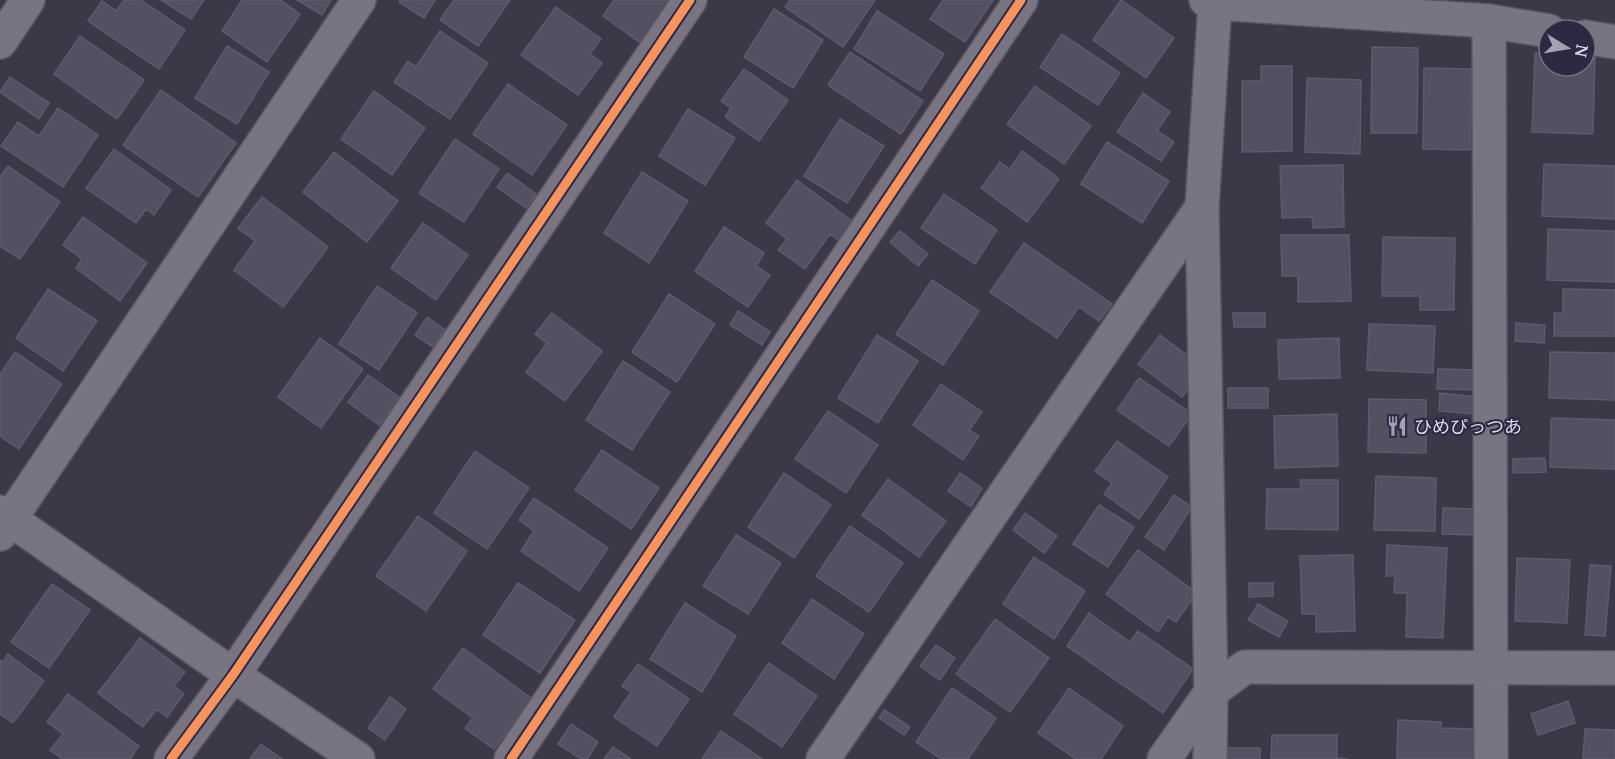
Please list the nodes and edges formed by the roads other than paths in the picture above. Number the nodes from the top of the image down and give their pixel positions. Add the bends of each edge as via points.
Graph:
1 (28, 0) edge
2 (359, 0) edge
3 (690, 0) edge
4 (1021, 0) edge
5 (1211, 1) edge
6 (1489, 21) junction
7 (1537, 29) edge
8 (1597, 39) edge
9 (0, 42) edge
10 (1615, 42) edge
11 (1202, 207) junction
12 (4, 522) edge
13 (1492, 668) junction
14 (1615, 668) edge
15 (233, 675) junction
16 (1211, 692) junction
17 (171, 759) edge
18 (358, 759) edge
19 (511, 759) edge
20 (823, 759) edge
21 (1164, 759) edge
22 (1210, 759) edge
23 (1491, 759) edge

1 - 9 street
2 - 12 street
3 - 15 street
4 - 19 street
5 - 6 street
5 - 11 street
6 - 7 street
6 - 13 street
8 - 10 street
11 - 16 street
11 - 20 street
12 - 15 street
13 - 14 street
13 - 16 street via 1245,667
13 - 23 street
15 - 17 street
15 - 18 street
16 - 21 street
16 - 22 street

